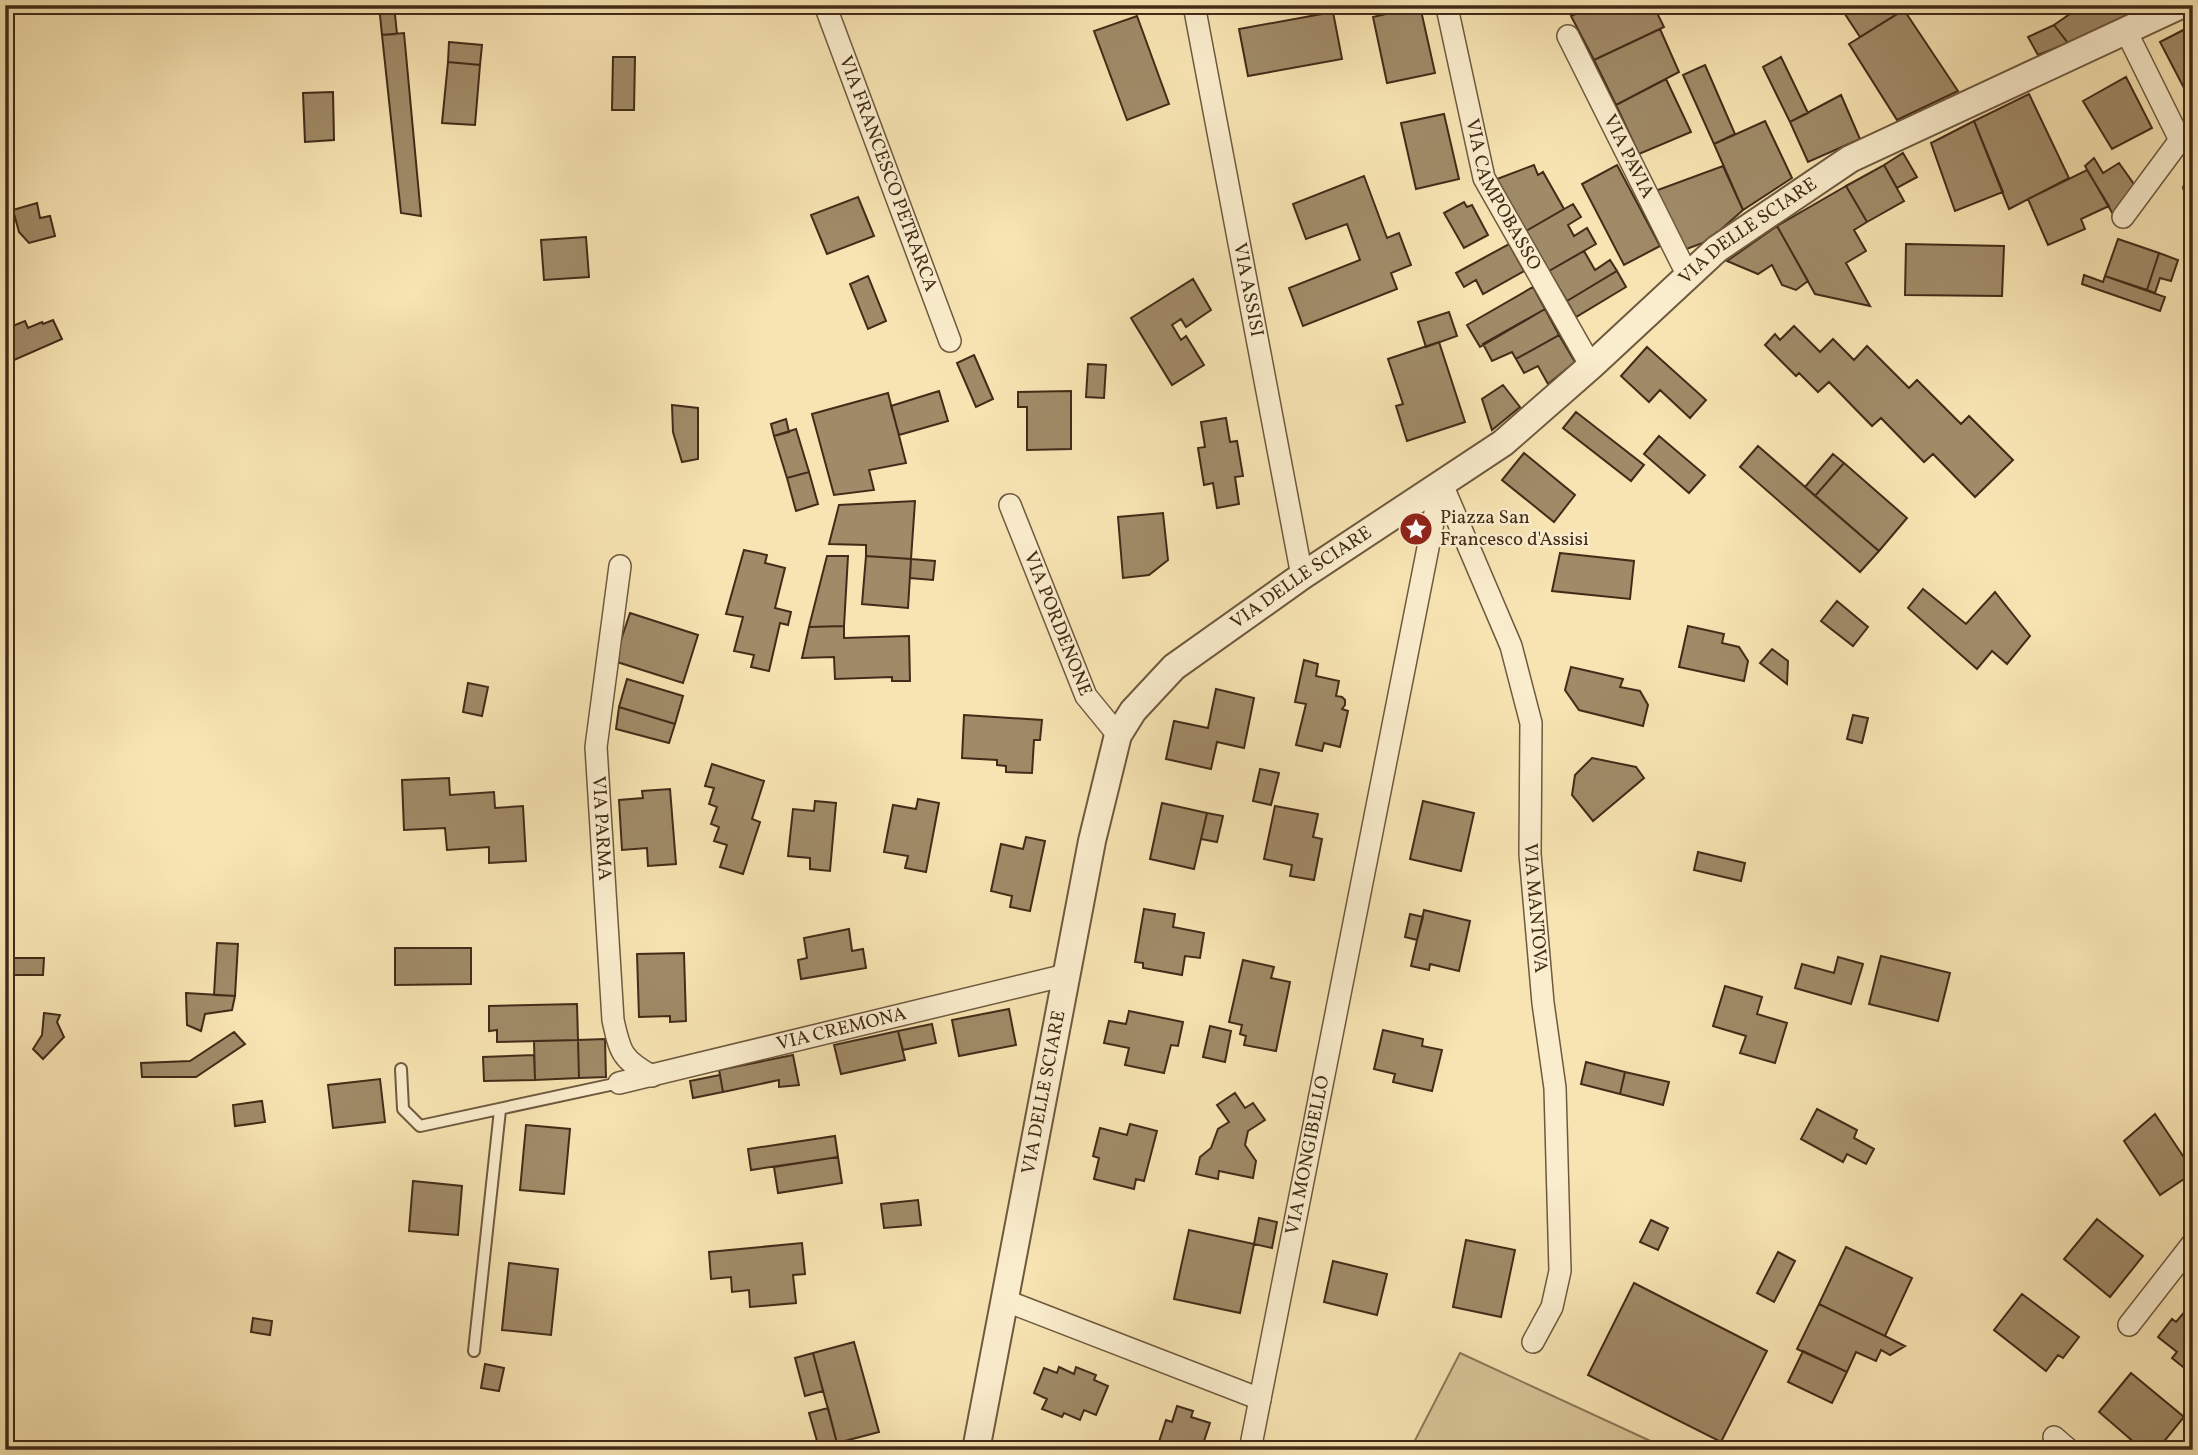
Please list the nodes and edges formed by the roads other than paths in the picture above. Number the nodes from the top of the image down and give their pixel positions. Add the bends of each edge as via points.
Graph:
1 (825, 5) edge
2 (1194, 5) edge
3 (2181, 5) edge
4 (1448, 12) dead end
5 (2126, 30) junction
6 (1568, 36) dead end
7 (2123, 217) dead end
8 (1688, 276) junction
9 (950, 341) dead end
10 (1591, 366) junction
11 (1441, 482) junction
12 (1010, 505) dead end
13 (620, 566) dead end
14 (1302, 576) junction
15 (1118, 735) junction
16 (1066, 975) junction
17 (401, 1069) dead end
18 (652, 1076) junction
19 (619, 1083) joint
20 (500, 1110) junction
21 (2193, 1242) edge
22 (1004, 1300) junction
23 (2129, 1325) dead end
24 (1533, 1342) dead end
25 (474, 1351) dead end
26 (1260, 1399) junction
27 (1251, 1445) dead end
28 (976, 1450) edge

1 - 9 street, VIA FRANCESCO PETRARCA
2 - 14 street, VIA ASSISI
3 - 5 street, VIA DELLE SCIARE
4 - 10 street, VIA CAMPOBASSO via 1484,178
5 - 7 street via 2180,140
5 - 8 street, VIA DELLE SCIARE via 1850,159 1717,249
6 - 8 street, VIA PAVIA
8 - 10 street, VIA DELLE SCIARE
10 - 11 street, VIA DELLE SCIARE via 1503,443
11 - 14 street, VIA DELLE SCIARE
11 - 24 street, VIA MANTOVA via 1510,646 1531,723 1530,854 1555,1088 1560,1271 1552,1307
11 - 26 street, VIA MONGIBELLO
12 - 15 street, VIA PORDENONE via 1086,696
13 - 18 street, VIA PARMA via 596,747 600,815 613,1020 620,1049 633,1066
14 - 15 street, VIA DELLE SCIARE via 1174,667 1133,711
15 - 16 street, VIA DELLE SCIARE
16 - 18 street, VIA CREMONA
16 - 22 street, VIA DELLE SCIARE
17 - 20 lane via 403,1109 420,1126
18 - 19 street, VIA CREMONA
19 - 20 lane
20 - 25 lane
21 - 23 street
22 - 26 street
22 - 28 street, VIA DELLE SCIARE
26 - 27 street, VIA MONGIBELLO

